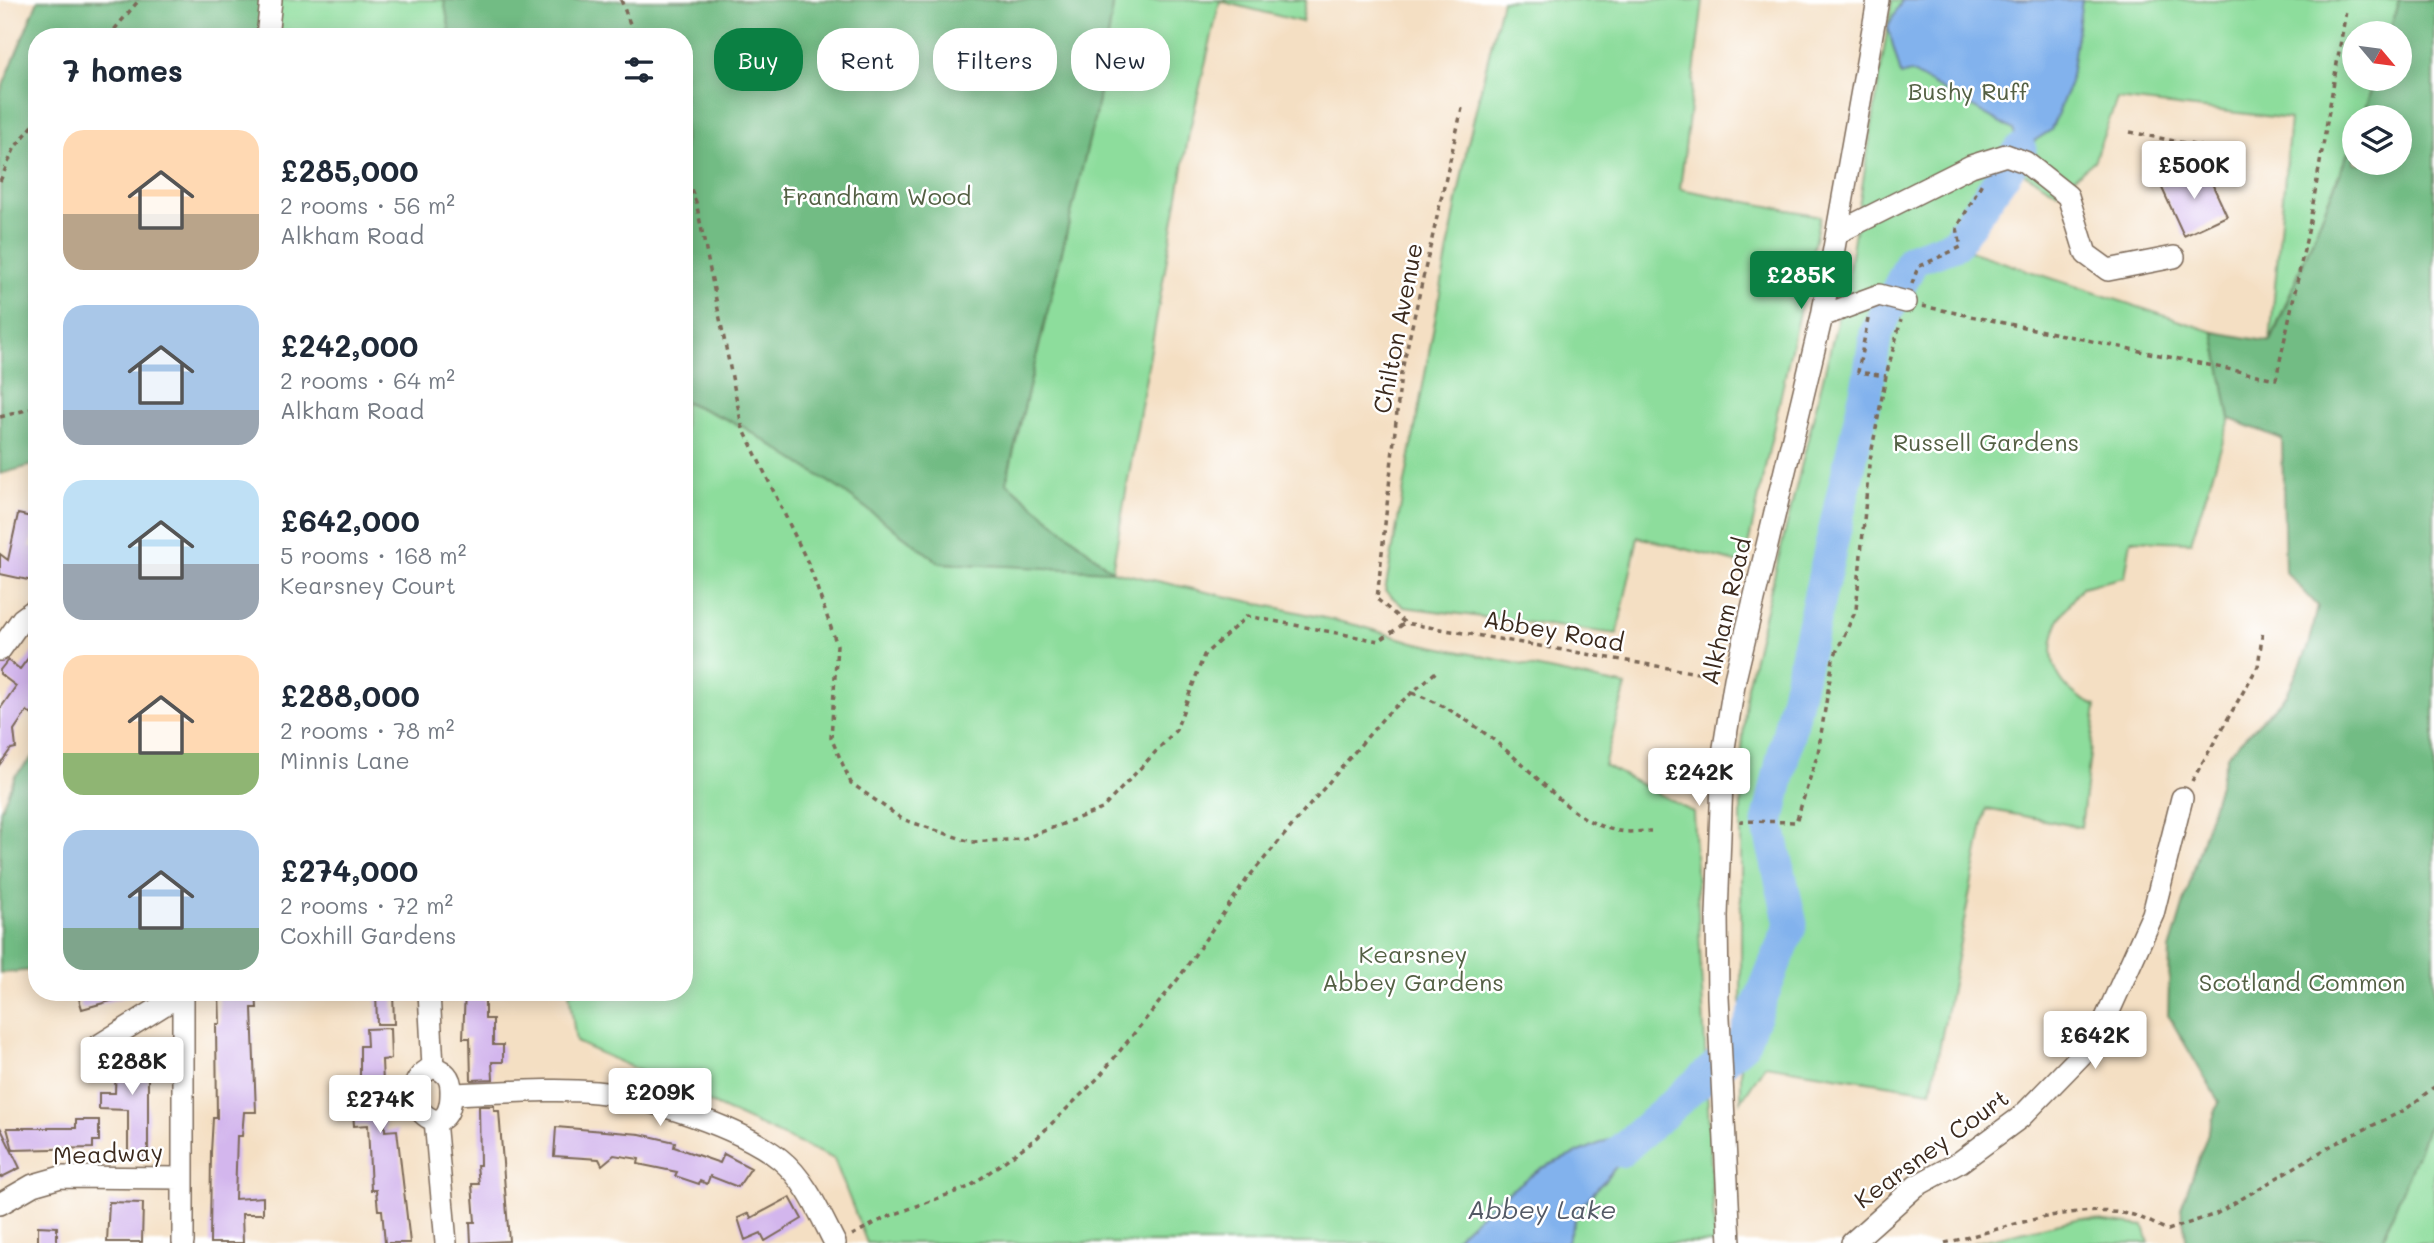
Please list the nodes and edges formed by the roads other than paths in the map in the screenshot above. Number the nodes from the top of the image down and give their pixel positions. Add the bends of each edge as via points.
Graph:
1 (271, 0) edge
2 (1878, 0) edge
3 (268, 28) edge
4 (1837, 233) junction
5 (2174, 257) dead end
6 (1906, 302) road end
7 (1822, 316) junction
8 (28, 615) edge
9 (0, 650) edge
10 (2182, 798) road end
11 (170, 1001) edge
12 (183, 1001) edge
13 (429, 1001) edge
14 (98, 1046) dead end
15 (433, 1067) junction
16 (452, 1094) junction
17 (435, 1120) junction
18 (181, 1178) junction
19 (0, 1204) edge
20 (843, 1240) edge
21 (183, 1243) edge
22 (446, 1243) edge
23 (1730, 1243) edge
24 (1852, 1243) edge

1 - 3 street
2 - 4 street, Alkham Road
4 - 5 street via 2009,158 2067,196 2086,254 2108,270
4 - 7 street, Alkham Road
6 - 7 street via 1879,295
7 - 23 street, Alkham Road via 1735,679 1723,754 1718,998
8 - 9 street
10 - 24 street, Kearsney Court via 2153,914 2096,1040 2021,1117 1959,1162 1916,1186
11 - 14 street
12 - 18 street
13 - 15 street
15 - 16 street via 445,1072
15 - 17 street via 418,1079 416,1097 418,1110
16 - 17 street via 449,1108
16 - 20 street via 596,1092 680,1111 780,1159
17 - 22 street
18 - 19 street, Meadway via 61,1177 33,1185
18 - 21 street

